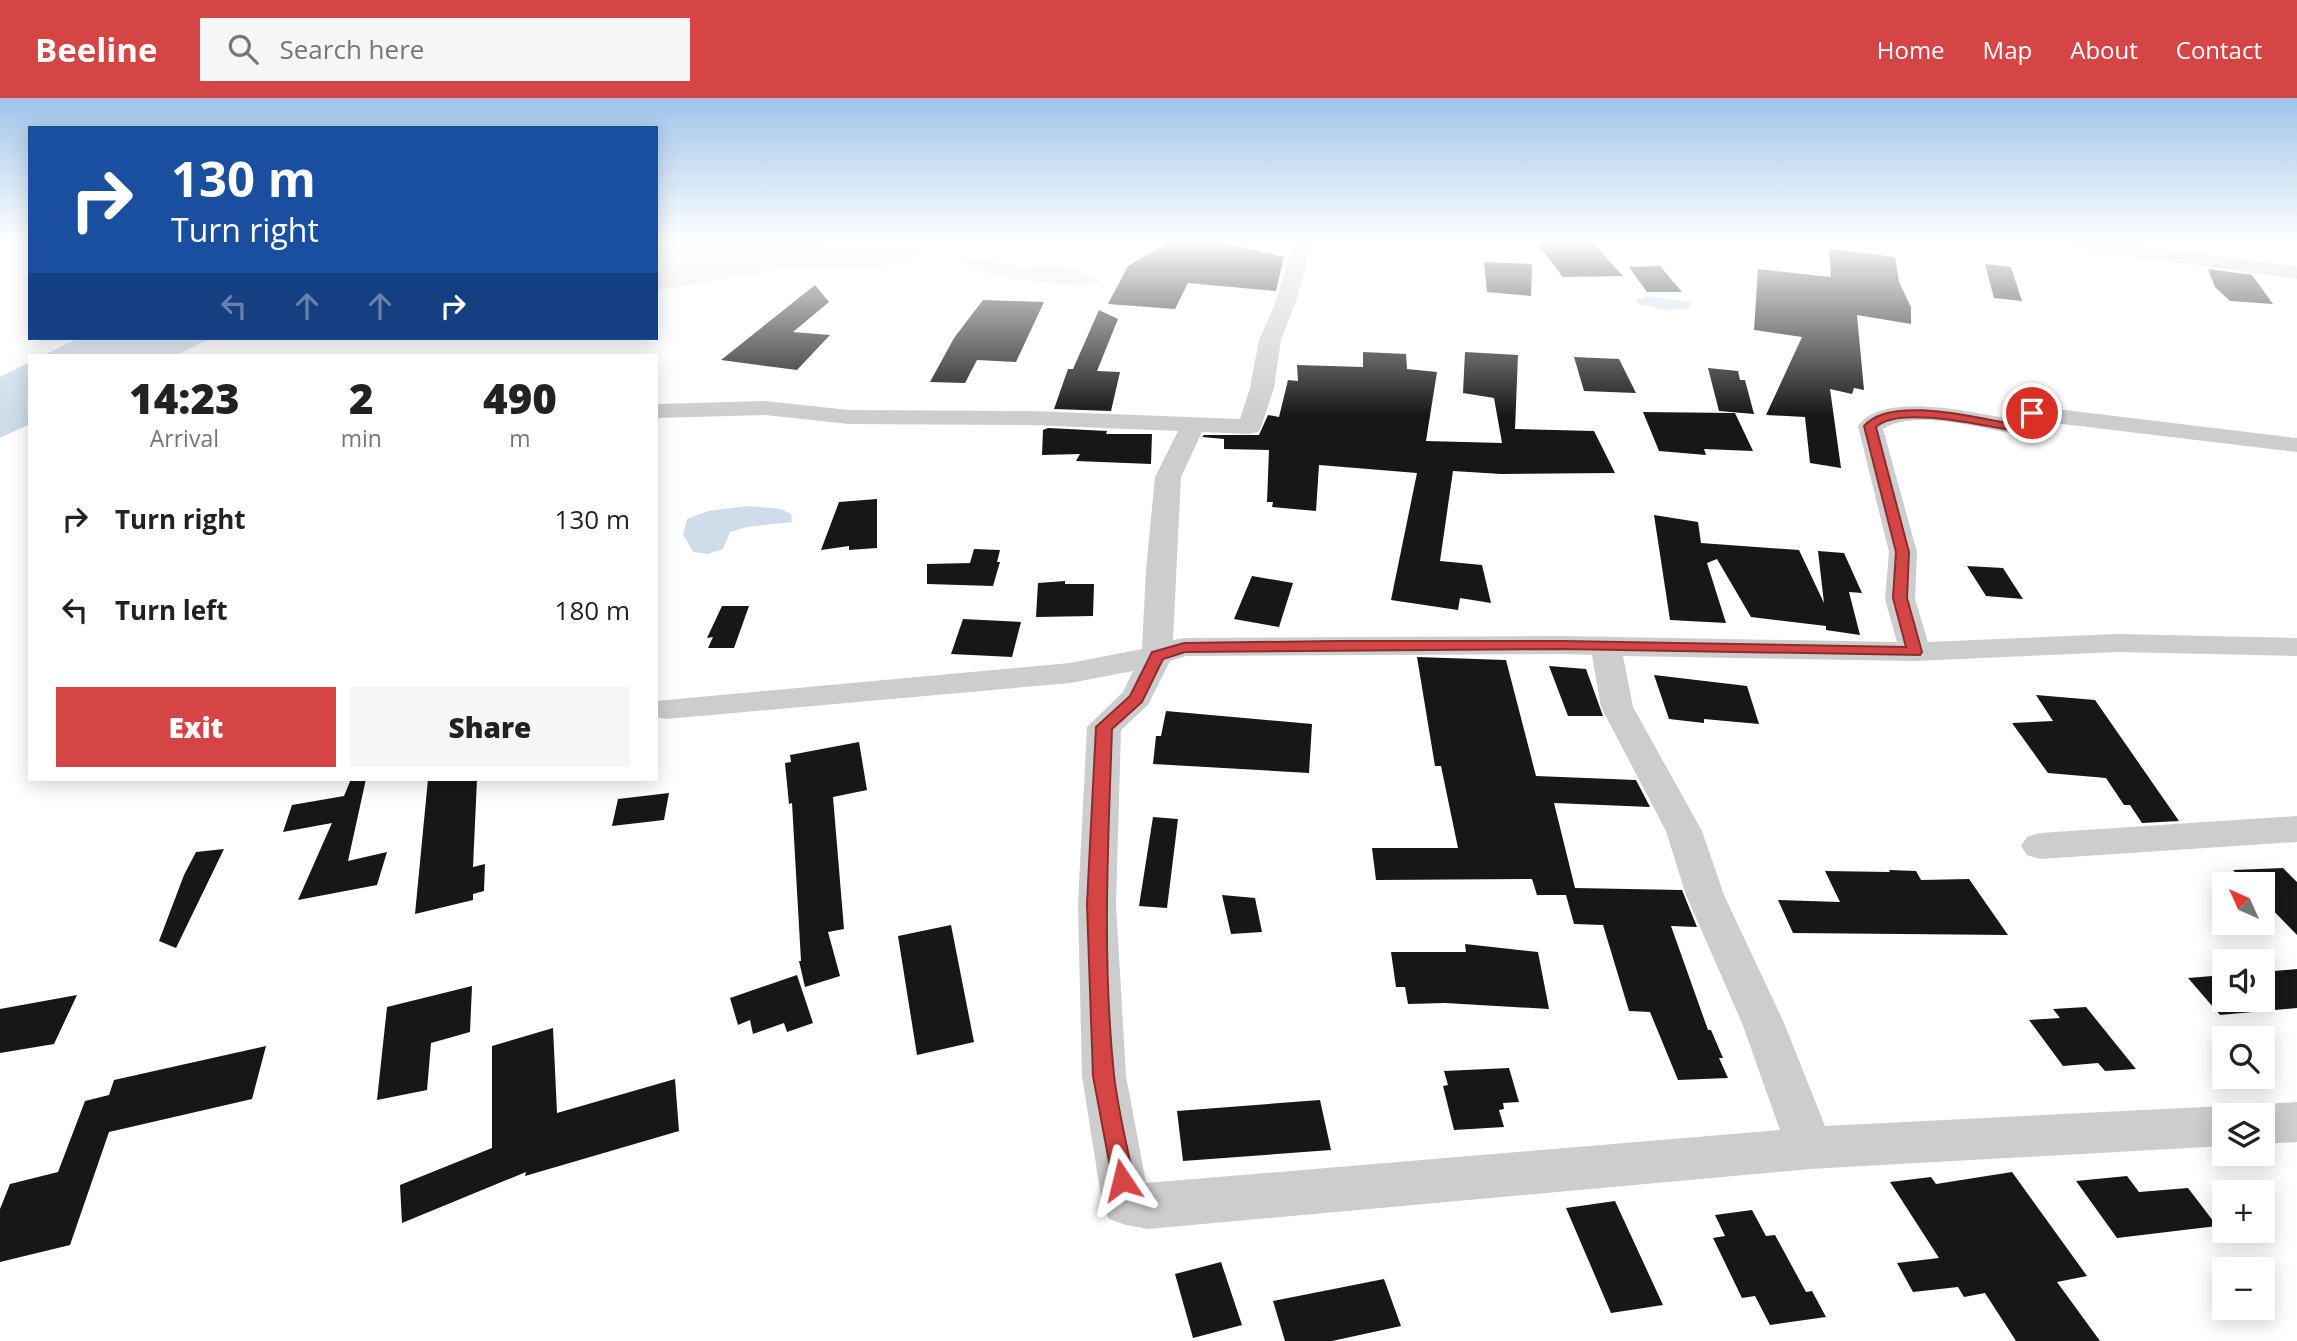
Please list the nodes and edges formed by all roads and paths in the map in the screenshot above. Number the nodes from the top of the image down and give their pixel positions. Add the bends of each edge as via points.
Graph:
1 (1287, 300) edge
2 (658, 411) edge
3 (1194, 423) junction
4 (2297, 445) edge
5 (2297, 646) edge
6 (1606, 647) junction
7 (1915, 652) junction
8 (1157, 656) junction
9 (666, 709) dead end
10 (2297, 829) edge
11 (2040, 846) dead end
12 (2297, 1122) edge
13 (2275, 1123) edge
14 (2212, 1127) edge
15 (1810, 1148) junction

1 - 3 street via 1269,340 1262,388 1249,427
2 - 3 street via 765,408 849,417
3 - 8 street via 1168,477
4 - 7 street via 2032,413 2015,428 1940,416 1898,414 1877,420 1870,426 1903,552 1900,598
5 - 7 street via 2118,643
6 - 7 street
6 - 8 street via 1184,648
6 - 15 street via 1618,707 1684,831 1705,895 1763,1023
8 - 9 street via 1070,673
8 - 15 street via 1136,698 1104,727 1097,904 1104,1076 1126,1203 1148,1206
10 - 11 street
12 - 13 street
14 - 15 street

